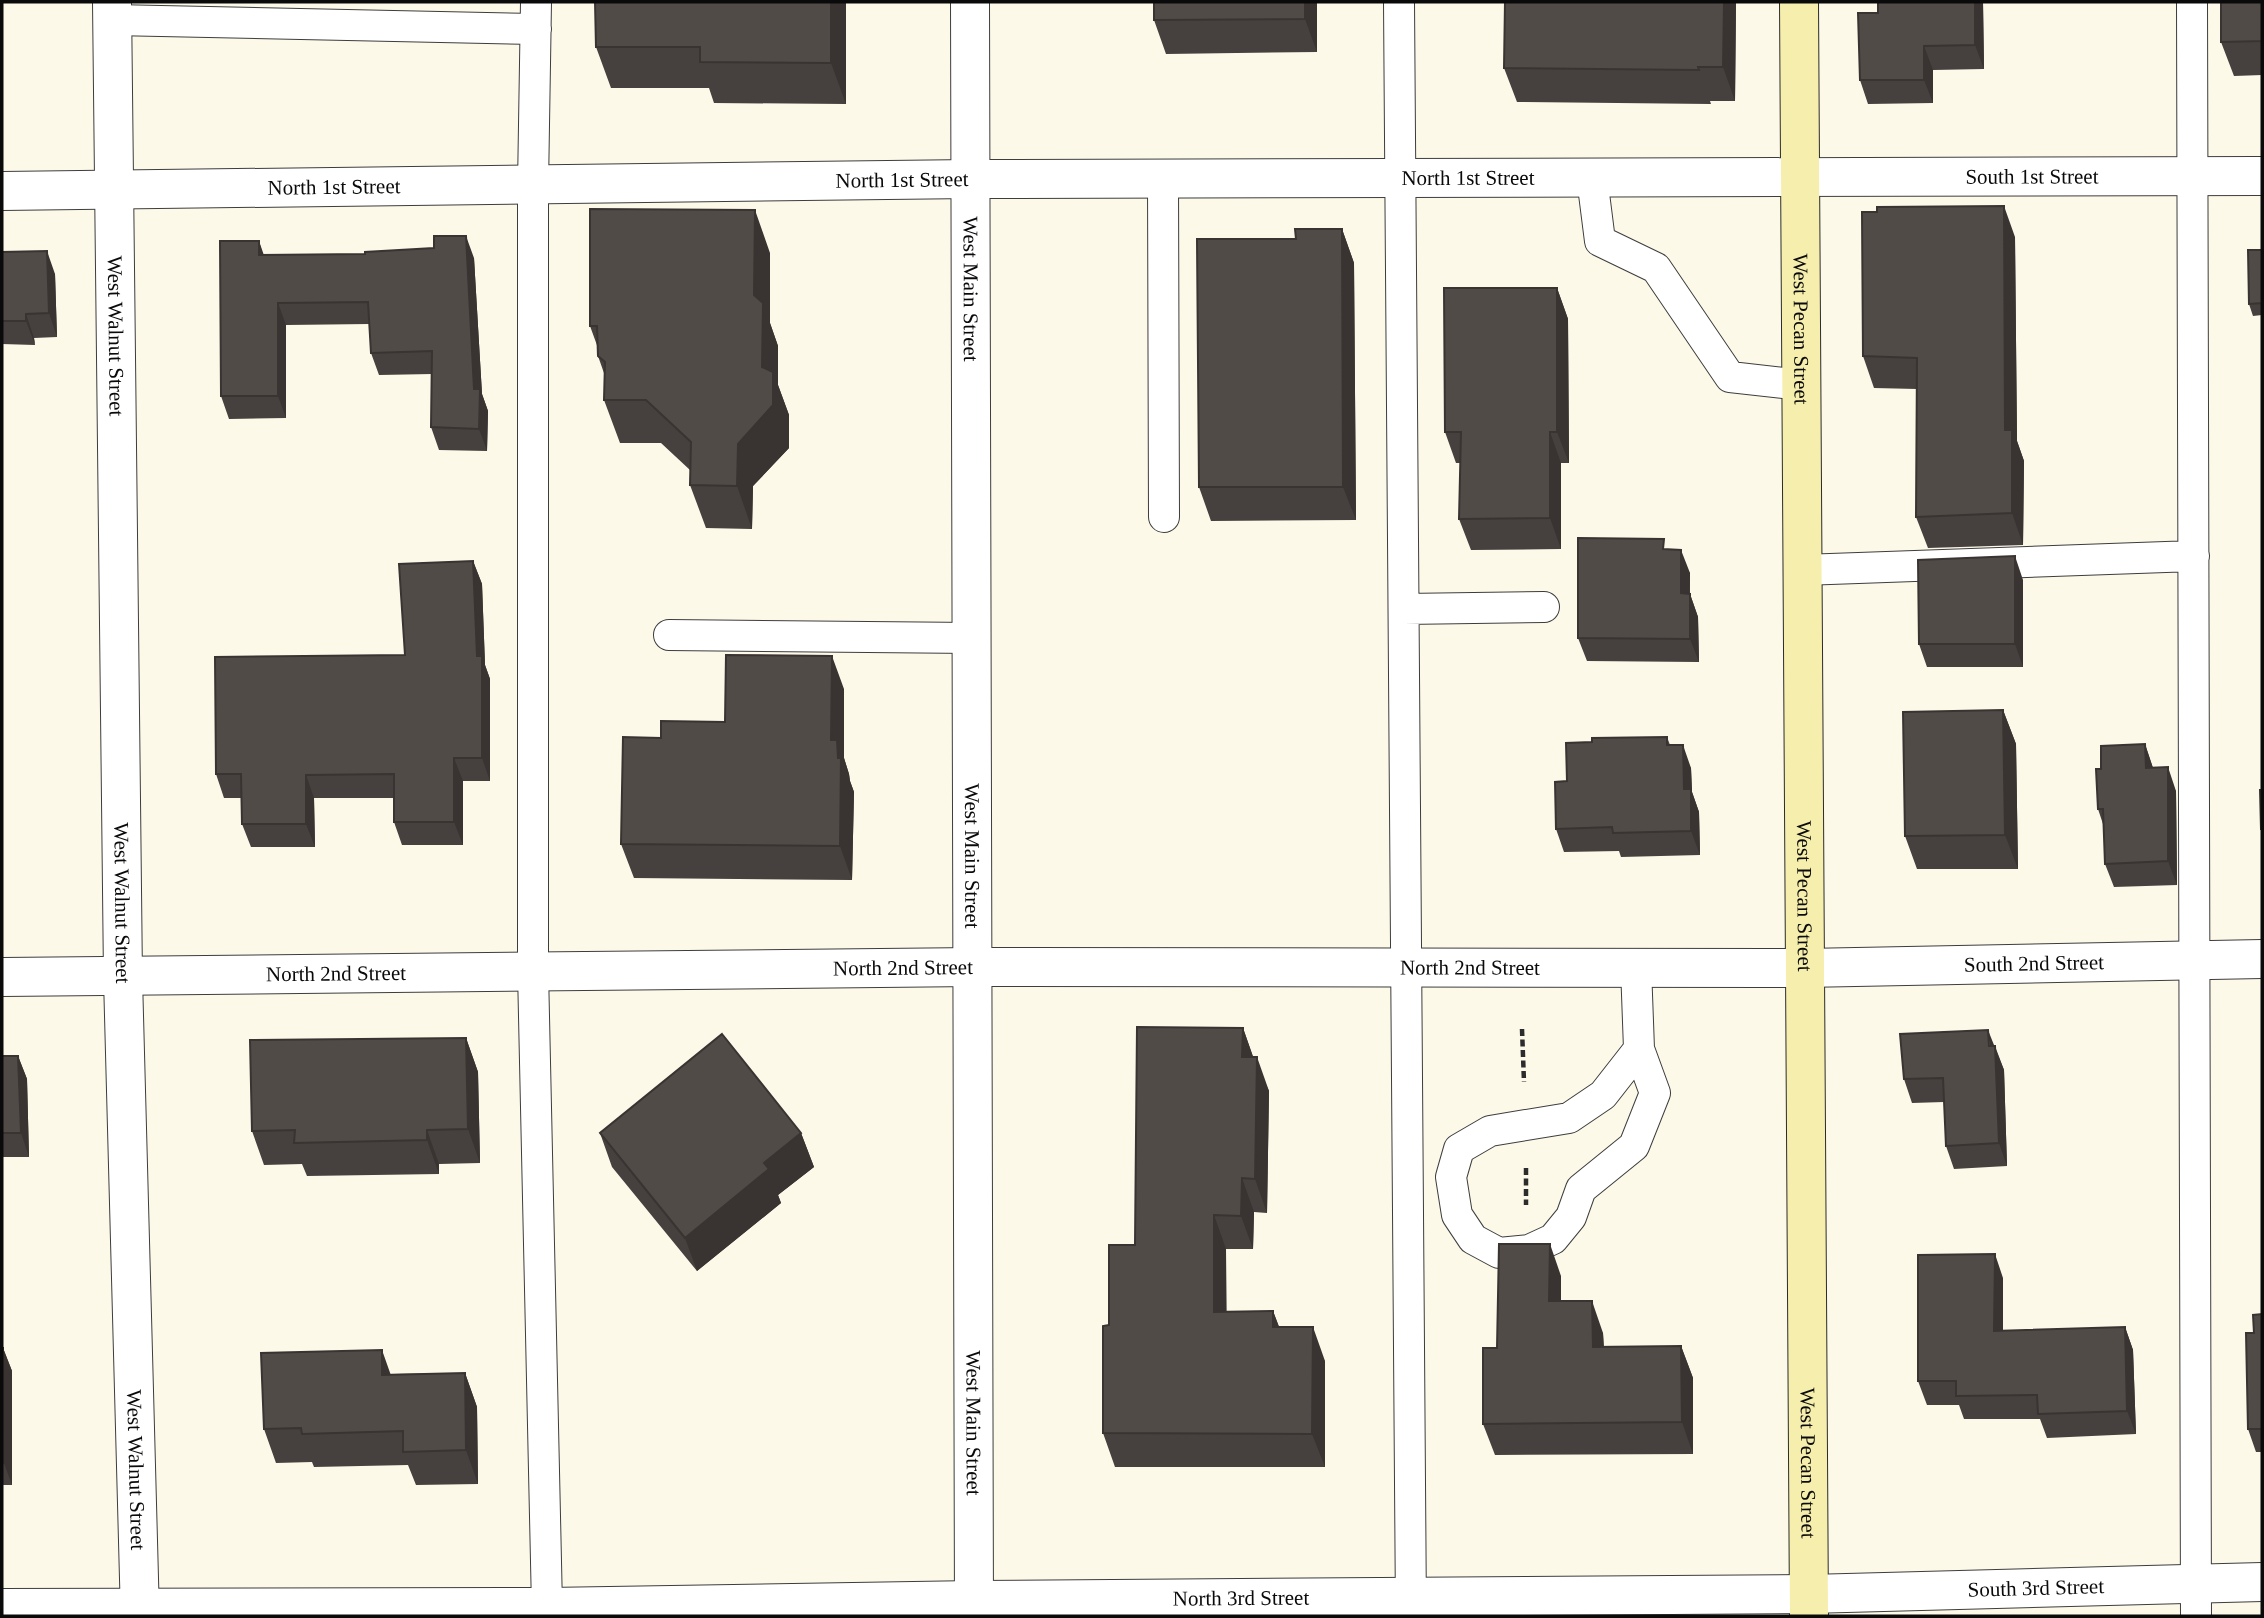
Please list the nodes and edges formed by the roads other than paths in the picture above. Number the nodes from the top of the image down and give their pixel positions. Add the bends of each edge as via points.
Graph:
1 (970, 2) edge
2 (1399, 2) edge
3 (1799, 2) edge
4 (2192, 2) edge
5 (113, 11) edge
6 (247, 12) edge
7 (536, 15) edge
8 (2193, 175) junction
9 (2262, 176) edge
10 (1800, 177) junction
11 (1400, 178) junction
12 (1592, 178) junction
13 (971, 179) junction
14 (1163, 179) junction
15 (533, 186) junction
16 (116, 189) junction
17 (2, 191) edge
18 (1802, 385) junction
19 (1164, 517) dead end
20 (2193, 556) junction
21 (1802, 570) junction
22 (1544, 607) dead end
23 (1404, 608) junction
24 (669, 635) dead end
25 (973, 638) junction
26 (2195, 959) junction
27 (2262, 960) edge
28 (1406, 966) junction
29 (974, 967) junction
30 (1636, 967) junction
31 (1805, 968) junction
32 (533, 971) junction
33 (2, 977) edge
34 (123, 978) junction
35 (1639, 1049) junction
36 (2262, 1582) edge
37 (2196, 1600) edge
38 (1809, 1605) edge
39 (1411, 1606) edge
40 (547, 1607) junction
41 (2, 1608) edge
42 (974, 1608) edge
43 (140, 1612) edge

1 - 13 street, West Main Street
2 - 11 lane
3 - 10 main road, West Pecan Street
4 - 8 lane
5 - 6 lane
5 - 16 street, West Walnut Street
6 - 7 lane
7 - 15 lane
8 - 9 street, South 1st Street
8 - 10 street, South 1st Street
8 - 20 lane
10 - 12 street, North 1st Street
10 - 18 main road, West Pecan Street
11 - 12 street, North 1st Street
11 - 14 street, North 1st Street
11 - 23 lane
12 - 18 lane via 1600,242 1656,268 1730,377
13 - 14 street, North 1st Street
13 - 15 street, North 1st Street
13 - 25 street, West Main Street
14 - 19 lane
15 - 16 street, North 1st Street
15 - 32 lane
16 - 17 street, North 1st Street
16 - 34 street, West Walnut Street
18 - 21 main road, West Pecan Street
20 - 21 lane
20 - 26 lane
21 - 31 main road, West Pecan Street
22 - 23 lane
23 - 28 lane
24 - 25 lane
25 - 29 street, West Main Street
26 - 27 street, South 2nd Street
26 - 31 street, South 2nd Street
26 - 37 lane
28 - 29 street, North 2nd Street
28 - 30 street, North 2nd Street
28 - 39 lane
29 - 32 street, North 2nd Street
29 - 42 street, West Main Street
30 - 31 street, North 2nd Street
30 - 35 lane
31 - 38 main road, West Pecan Street
32 - 34 street, North 2nd Street
32 - 40 lane
33 - 34 street, North 2nd Street
34 - 43 street, West Walnut Street
35 - 35 lane via 1603,1095 1569,1118 1490,1131 1459,1149 1451,1177 1457,1216 1473,1239 1499,1253 1529,1250 1553,1239 1571,1217 1581,1189 1634,1146 1655,1093
36 - 37 street, South 3rd Street
37 - 38 street, South 3rd Street
38 - 39 street, North 3rd Street
39 - 42 street, North 3rd Street
40 - 42 street, North 3rd Street
40 - 43 street, North 3rd Street
41 - 43 street, North 3rd Street

